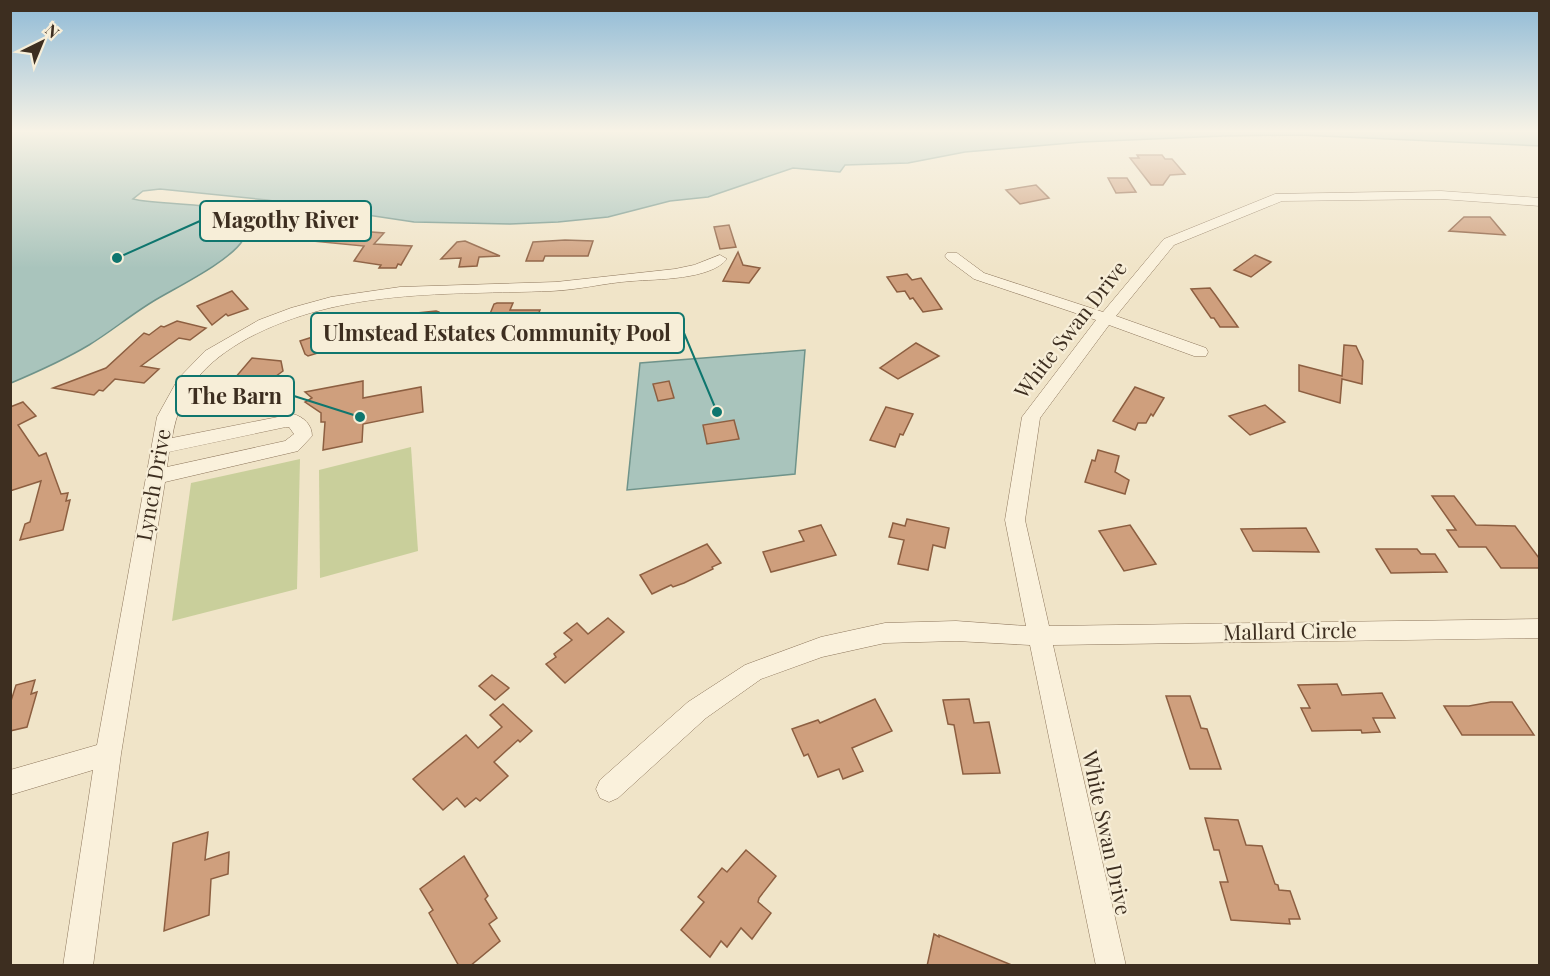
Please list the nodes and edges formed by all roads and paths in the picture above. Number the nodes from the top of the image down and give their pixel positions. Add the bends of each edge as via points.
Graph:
1 (1539, 202) edge
2 (952, 256) dead end
3 (720, 259) dead end
4 (1106, 318) junction
5 (1200, 352) dead end
6 (160, 447) junction
7 (155, 477) junction
8 (1539, 628) edge
9 (1040, 636) junction
10 (108, 754) junction
11 (10, 783) edge
12 (609, 789) dead end
13 (78, 966) edge
14 (1112, 966) edge

1 - 4 street, White Swan Drive via 1441,195 1280,196 1169,242
2 - 4 street via 979,276
3 - 6 street, Lynch Drive via 699,270 573,286 416,289 361,296 282,315 210,354 184,382 170,402
4 - 5 street
4 - 9 street, White Swan Drive via 1031,417 1015,519
6 - 7 street, Lynch Drive
6 - 7 street via 293,420 303,429 303,436 291,446
7 - 10 street, Lynch Drive
8 - 9 street, Mallard Circle
9 - 12 street, Mallard Circle via 956,631 885,633 821,647 753,672 697,710
9 - 14 street, White Swan Drive
10 - 11 street
10 - 13 street, Lynch Drive

